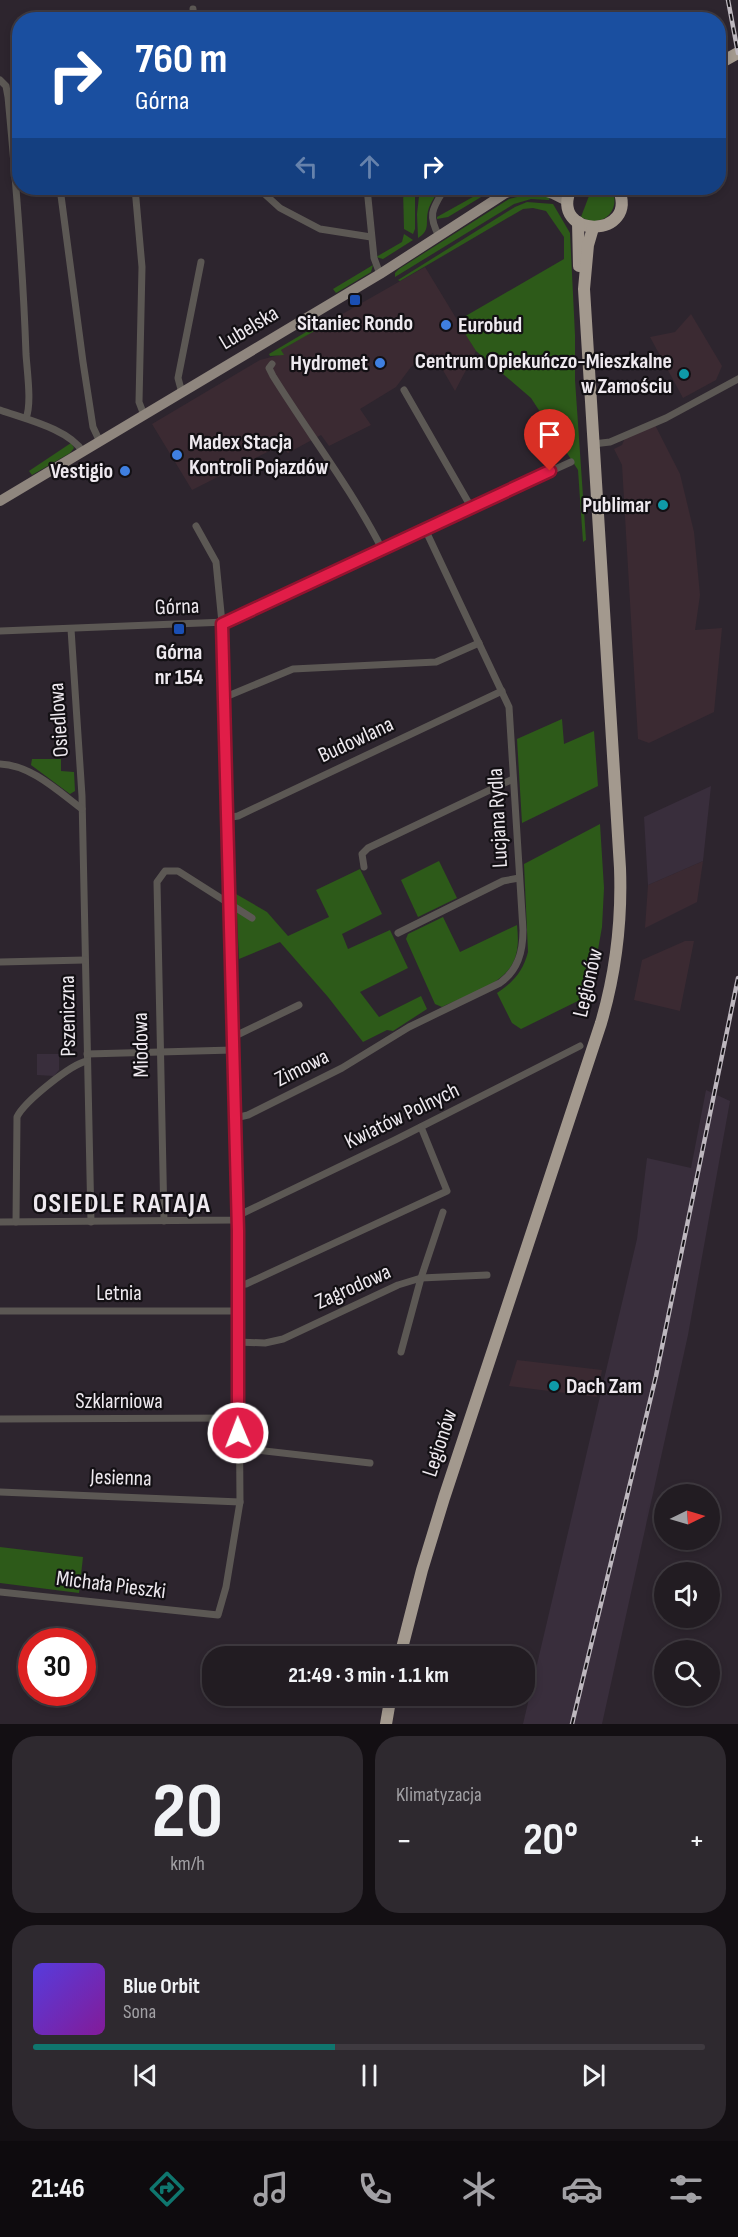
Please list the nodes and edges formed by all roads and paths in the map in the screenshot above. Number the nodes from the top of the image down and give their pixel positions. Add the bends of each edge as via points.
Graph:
1 (193, 9) dead end
2 (193, 12) edge
3 (0, 80) edge
4 (12, 141) edge
5 (17, 195) edge
6 (61, 195) edge
7 (136, 195) edge
8 (266, 195) edge
9 (368, 195) edge
10 (441, 195) edge
11 (502, 195) edge
12 (555, 195) edge
13 (569, 195) edge
14 (620, 195) edge
15 (567, 201) junction
16 (578, 222) junction
17 (593, 228) junction
18 (439, 236) junction
19 (372, 237) junction
20 (201, 262) dead end
21 (380, 273) junction
22 (584, 289) junction
23 (272, 364) dead end
24 (738, 379) edge
25 (404, 390) dead end
26 (182, 393) junction
27 (0, 410) edge
28 (144, 415) junction
29 (26, 418) junction
30 (100, 442) junction
31 (593, 444) junction
32 (83, 452) junction
33 (572, 462) dead end
34 (0, 501) edge
35 (471, 507) junction
36 (196, 526) dead end
37 (425, 529) junction
38 (382, 549) junction
39 (222, 624) junction
40 (72, 628) junction
41 (0, 631) edge
42 (479, 643) junction
43 (502, 691) junction
44 (223, 698) junction
45 (0, 764) edge
46 (513, 779) junction
47 (82, 809) junction
48 (226, 818) junction
49 (364, 867) dead end
50 (519, 878) junction
51 (229, 904) junction
52 (252, 918) dead end
53 (398, 933) dead end
54 (85, 960) junction
55 (0, 962) edge
56 (299, 1005) dead end
57 (232, 1037) junction
58 (382, 1043) joint
59 (580, 1046) dead end
60 (233, 1050) junction
61 (159, 1051) junction
62 (87, 1057) junction
63 (235, 1118) junction
64 (421, 1127) junction
65 (443, 1212) dead end
66 (237, 1216) junction
67 (164, 1221) junction
68 (0, 1222) edge
69 (16, 1222) junction
70 (91, 1222) junction
71 (487, 1275) dead end
72 (421, 1278) junction
73 (238, 1285) junction
74 (0, 1311) edge
75 (238, 1311) junction
76 (237, 1342) junction
77 (401, 1352) dead end
78 (238, 1418) junction
79 (0, 1419) edge
80 (239, 1448) junction
81 (370, 1463) dead end
82 (0, 1492) edge
83 (240, 1502) junction
84 (0, 1592) edge
85 (403, 1646) edge
86 (390, 1706) edge
87 (386, 1724) edge

1 - 2 street
3 - 4 street via 6,86
5 - 29 street
6 - 30 street via 84,371 93,427
7 - 28 street via 141,258 138,402
8 - 19 street via 280,208 320,229
9 - 19 street
10 - 18 street via 432,213
11 - 18 main road, Lubelska
12 - 15 main road
13 - 15 highway
14 - 17 highway via 618,213 609,223
15 - 16 highway
16 - 17 highway
16 - 22 highway, Legionów
17 - 22 highway, Legionów
18 - 21 main road, Lubelska
19 - 21 street
20 - 26 street via 178,378
21 - 26 main road, Lubelska
22 - 31 highway, Legionów
23 - 38 street via 269,368
24 - 31 street via 666,418 610,442
25 - 35 street
26 - 28 main road, Lubelska
27 - 29 street
28 - 30 main road, Lubelska
29 - 32 street via 73,440
30 - 32 main road, Lubelska
31 - 85 highway, Legionów via 620,868 621,918 616,961 601,1023 433,1533
32 - 34 main road, Lubelska
33 - 35 street, Górna
35 - 37 street, Górna
36 - 39 street via 216,562
37 - 38 street, Górna
37 - 42 street, Lucjana Rydla
38 - 39 street, Górna
39 - 40 street, Górna
39 - 44 street
40 - 41 street, Górna
40 - 47 street, Osiedlowa
42 - 43 street, Lucjana Rydla
42 - 44 street via 436,662 293,669
43 - 46 street, Lucjana Rydla via 510,714
43 - 48 street, Budowlana via 238,816
44 - 48 street
45 - 47 street via 27,770
46 - 49 street via 368,848 362,855
46 - 50 street, Lucjana Rydla
47 - 54 street, Pszeniczna
48 - 51 street
50 - 53 street via 503,881
50 - 58 street, Lucjana Rydla via 523,939 513,971 500,983
51 - 52 street
51 - 57 street
51 - 61 street, Miodowa via 178,871 165,871 160,876 156,888
54 - 55 street
54 - 62 street, Pszeniczna
56 - 57 street
57 - 60 street
58 - 63 street, Zimowa via 296,1092
59 - 64 street, Kwiatów Polnych
60 - 61 street
60 - 63 street
61 - 62 street
61 - 67 street, Miodowa
62 - 69 street via 18,1113
62 - 70 street, Pszeniczna
63 - 66 street
64 - 66 street, Kwiatów Polnych
64 - 73 street via 447,1191
65 - 72 street
66 - 67 street, Kwiatów Polnych via 230,1221
66 - 73 street
67 - 70 street, Kwiatów Polnych
68 - 69 street, Kwiatów Polnych
69 - 70 street, Kwiatów Polnych
71 - 72 street, Zagrodowa
72 - 76 street, Zagrodowa via 283,1339
72 - 77 street
73 - 75 street
74 - 75 street, Letnia
75 - 76 street
76 - 78 street
78 - 79 street, Szklarniowa
78 - 80 street
80 - 81 street
80 - 83 street
82 - 83 street, Jesienna
83 - 84 street, Michała Pieszki via 218,1615
86 - 87 highway

